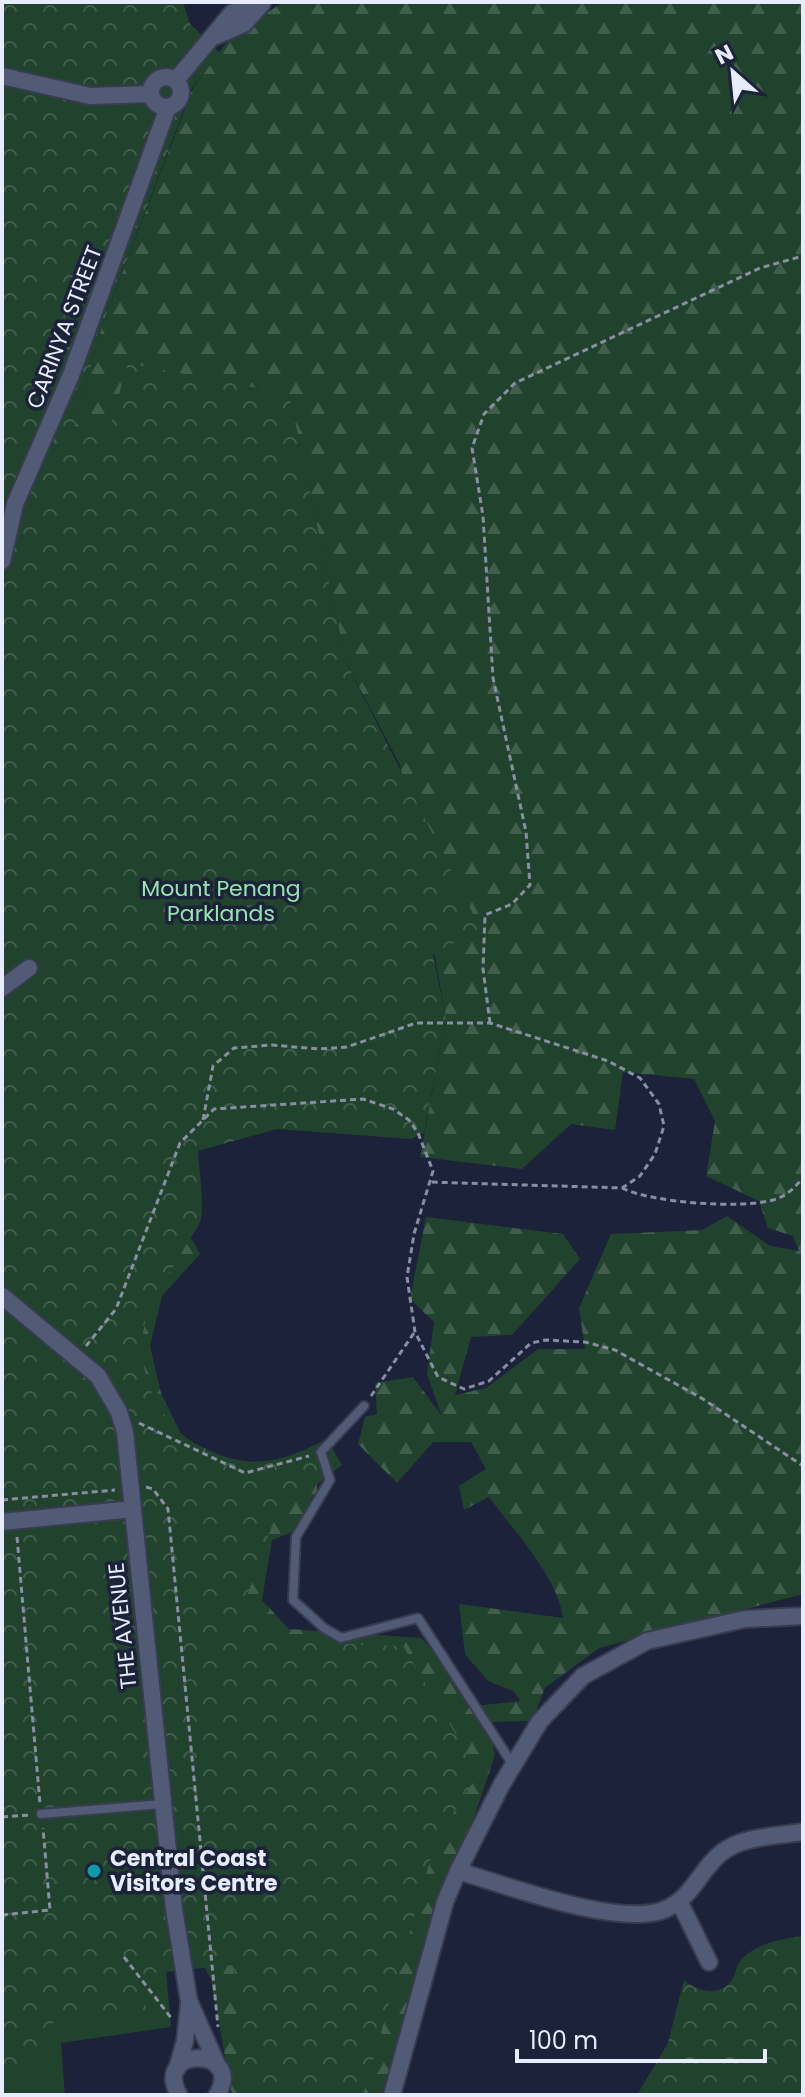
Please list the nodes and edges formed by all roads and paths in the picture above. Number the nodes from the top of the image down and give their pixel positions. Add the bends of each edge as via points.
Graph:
1 (262, 2) edge
2 (2, 76) edge
3 (176, 80) junction
4 (151, 94) junction
5 (168, 107) junction
6 (803, 256) edge
7 (2, 561) edge
8 (29, 968) dead end
9 (2, 988) edge
10 (490, 1023) junction
11 (203, 1120) junction
12 (803, 1178) edge
13 (429, 1182) junction
14 (622, 1188) junction
15 (2, 1296) edge
16 (415, 1332) junction
17 (78, 1357) junction
18 (364, 1406) joint
19 (119, 1412) junction
20 (321, 1452) junction
21 (803, 1466) edge
22 (133, 1509) junction
23 (8, 1522) edge
24 (803, 1616) edge
25 (513, 1765) junction
26 (162, 1804) junction
27 (41, 1814) junction
28 (2, 1817) edge
29 (803, 1832) edge
30 (458, 1871) junction
31 (679, 1901) junction
32 (2, 1915) edge
33 (124, 1957) dead end
34 (709, 1962) dead end
35 (189, 2001) junction
36 (174, 2022) dead end
37 (218, 2067) junction
38 (177, 2069) junction
39 (218, 2094) edge
40 (179, 2095) edge
41 (392, 2095) edge

1 - 3 street via 232,13
2 - 4 street via 90,96
3 - 4 street via 157,79
3 - 5 street via 181,94
4 - 5 street via 158,105
5 - 7 street, CARINYA STREET via 71,375 15,504
6 - 10 path via 760,268 515,383 484,414 472,448 483,516 493,678 526,832 530,885 512,904 485,915 483,969
8 - 9 street
10 - 11 path via 416,1023 347,1047 234,1048 213,1066
10 - 14 path via 608,1061 640,1078 659,1104 664,1126 655,1154 640,1176
11 - 13 path via 214,1109 363,1099 409,1120 433,1171
11 - 17 path via 180,1143 116,1309
12 - 14 path via 790,1193 751,1203 676,1201
13 - 14 path
13 - 16 path via 407,1277
15 - 17 street, THE AVENUE
16 - 18 path
16 - 21 path via 438,1377 464,1389 489,1381 531,1343 585,1342 615,1350 703,1399
17 - 19 street, THE AVENUE via 98,1376
18 - 20 lane
19 - 20 path via 245,1473
19 - 22 street, THE AVENUE
20 - 25 lane via 330,1480 296,1537 293,1600 341,1638 418,1618
22 - 23 street
22 - 26 street, THE AVENUE
23 - 27 path via 17,1534
24 - 25 street via 745,1619 647,1641 583,1676 540,1721
25 - 30 street
26 - 27 lane
26 - 35 street, THE AVENUE
27 - 28 path
27 - 32 path via 50,1910
29 - 31 street via 745,1841 722,1852
30 - 31 street via 607,1914 643,1915
30 - 41 street
31 - 34 street
33 - 36 path
35 - 37 street, THE AVENUE
35 - 38 street, THE AVENUE
37 - 38 street via 197,2057
37 - 39 street
38 - 40 street, THE AVENUE via 174,2083

